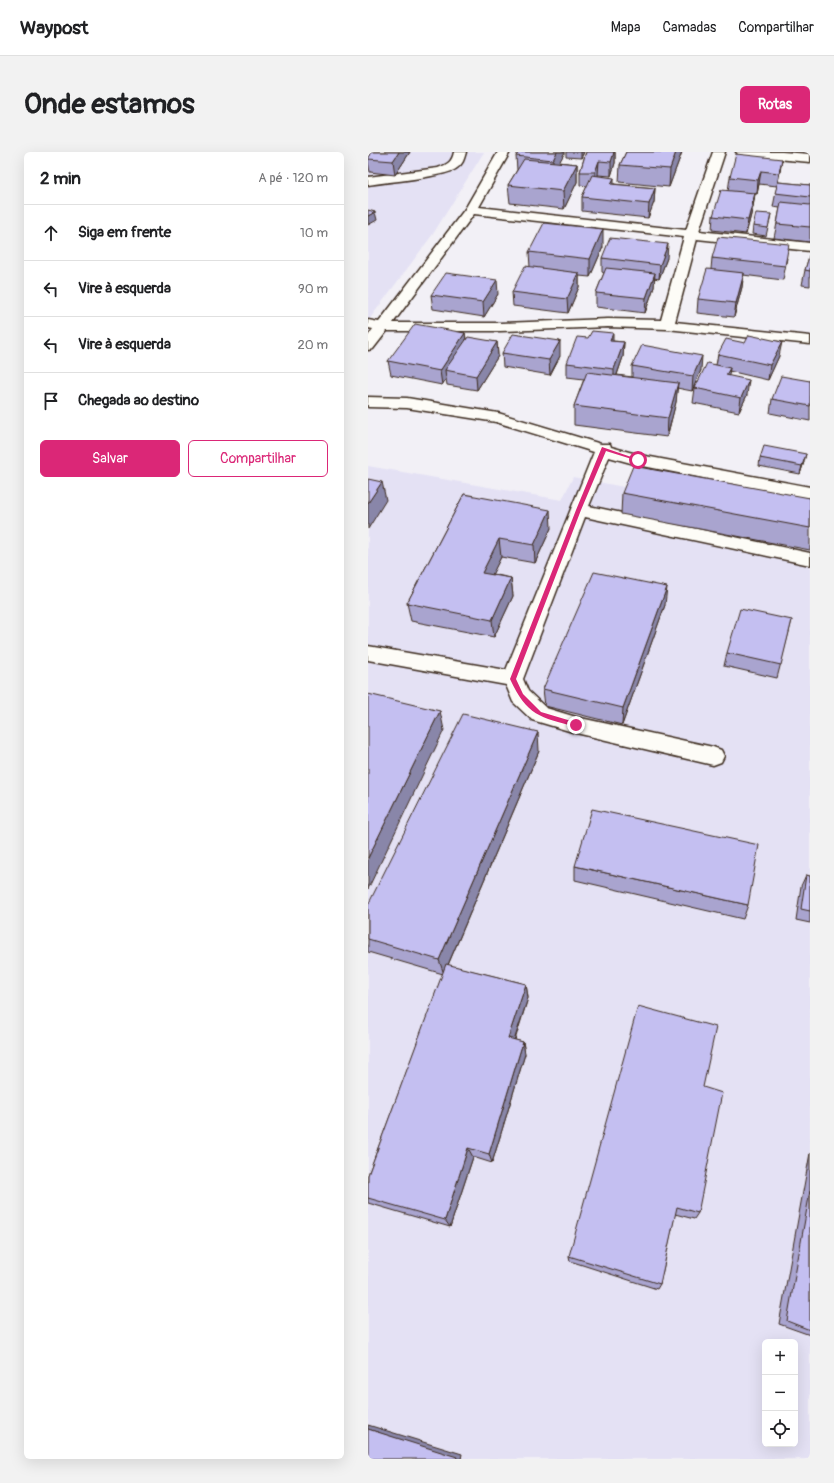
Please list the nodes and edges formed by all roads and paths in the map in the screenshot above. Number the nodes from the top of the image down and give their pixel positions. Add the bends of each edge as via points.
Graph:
1 (460, 152) edge
2 (504, 152) edge
3 (719, 152) edge
4 (742, 152) edge
5 (810, 158) edge
6 (368, 181) edge
7 (471, 210) junction
8 (691, 235) junction
9 (810, 247) edge
10 (375, 325) edge
11 (667, 325) junction
12 (810, 340) edge
13 (368, 346) edge
14 (368, 402) edge
15 (604, 448) junction
16 (810, 493) edge
17 (578, 510) junction
18 (810, 559) edge
19 (368, 653) edge
20 (513, 679) junction
21 (713, 756) dead end

1 - 6 street via 458,161 452,167 440,171
2 - 7 street
3 - 8 street
4 - 5 street
7 - 8 street
7 - 10 street
8 - 9 street
8 - 11 street
10 - 11 street
10 - 13 street
11 - 12 street
14 - 15 street via 407,403 498,418
15 - 16 street via 638,460
15 - 17 street
17 - 18 street
17 - 20 street
19 - 20 street
20 - 21 street via 520,696 539,714 576,725

